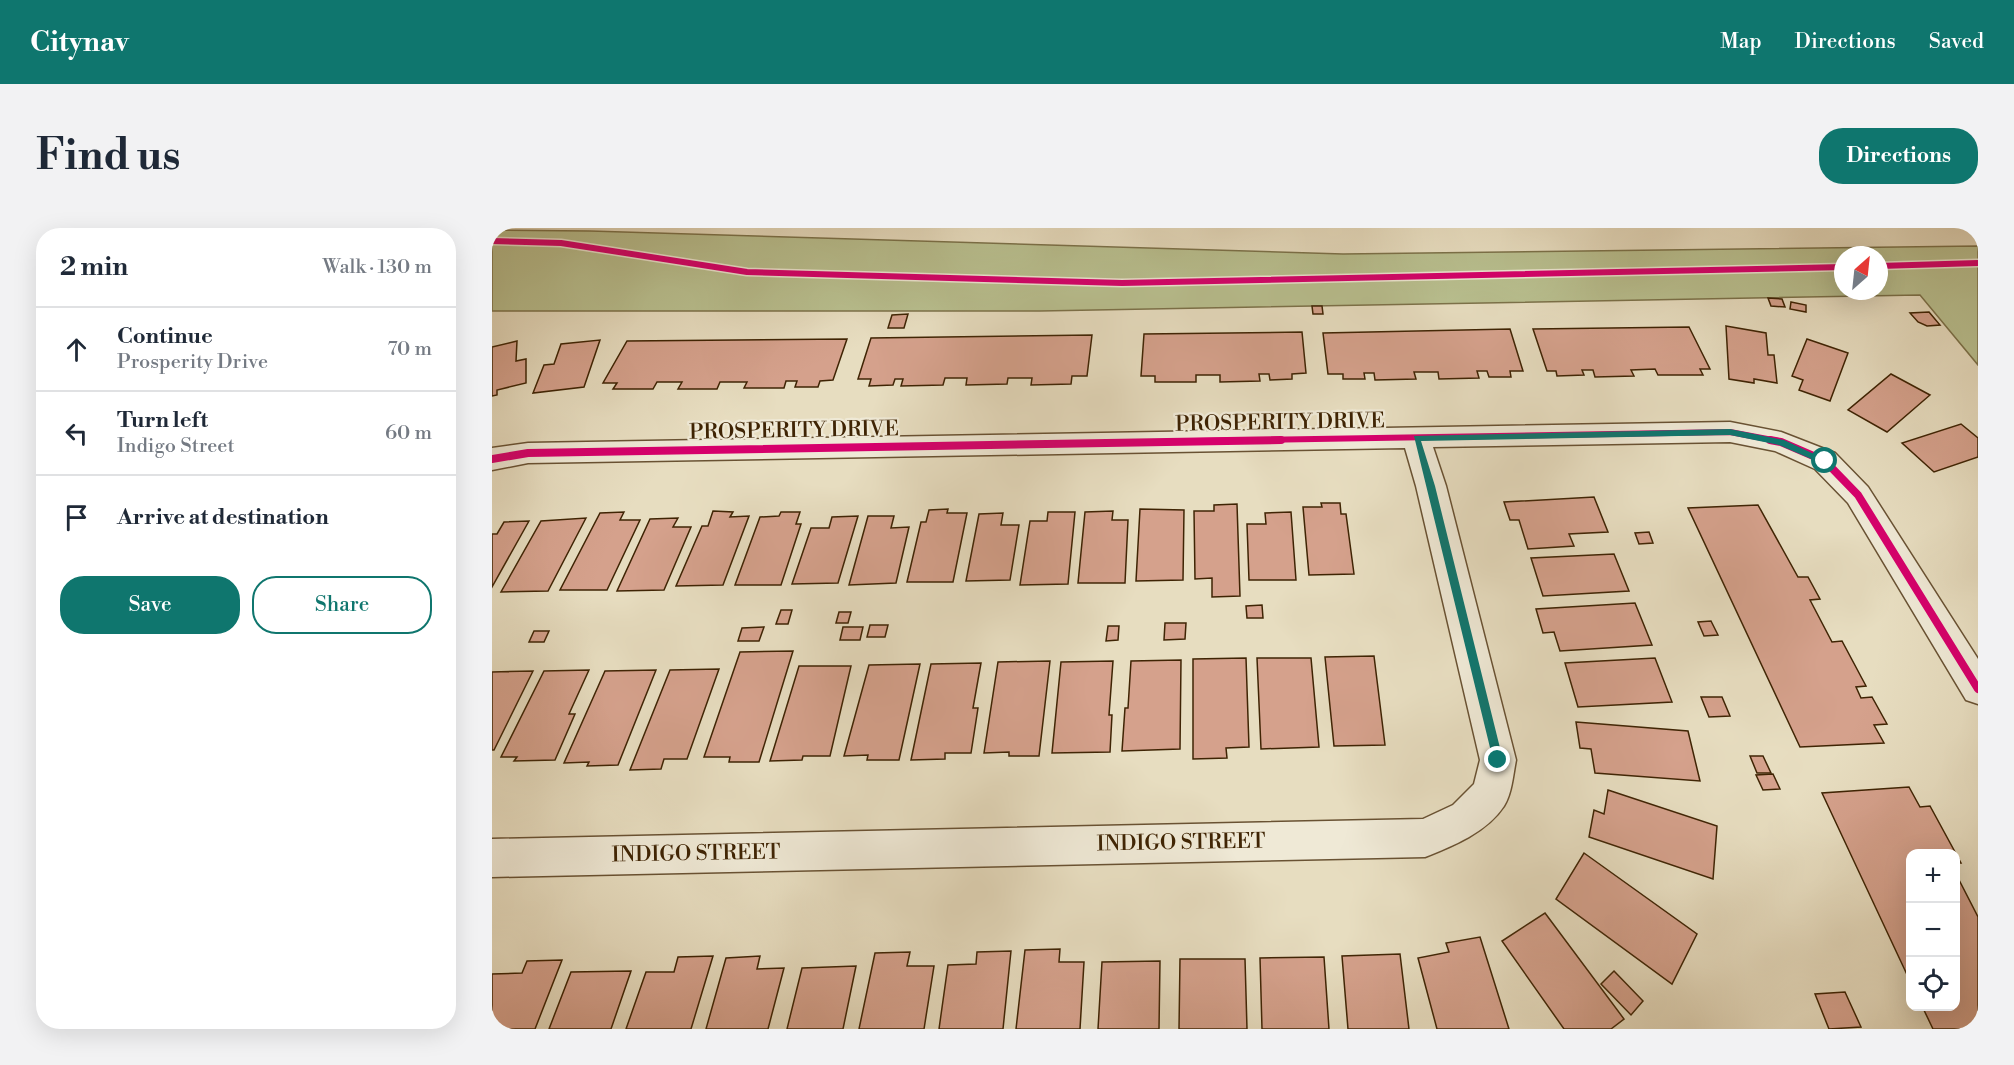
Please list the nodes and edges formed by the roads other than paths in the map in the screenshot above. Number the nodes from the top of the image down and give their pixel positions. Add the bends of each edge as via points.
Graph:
1 (1416, 438) junction
2 (492, 459) edge
3 (1978, 689) edge
4 (492, 858) edge

1 - 2 street, PROSPERITY DRIVE via 528,453
1 - 3 street, PROSPERITY DRIVE via 1730,432 1781,442 1825,461 1858,495
1 - 4 street, INDIGO STREET via 1498,760 1490,794 1466,818 1425,838

